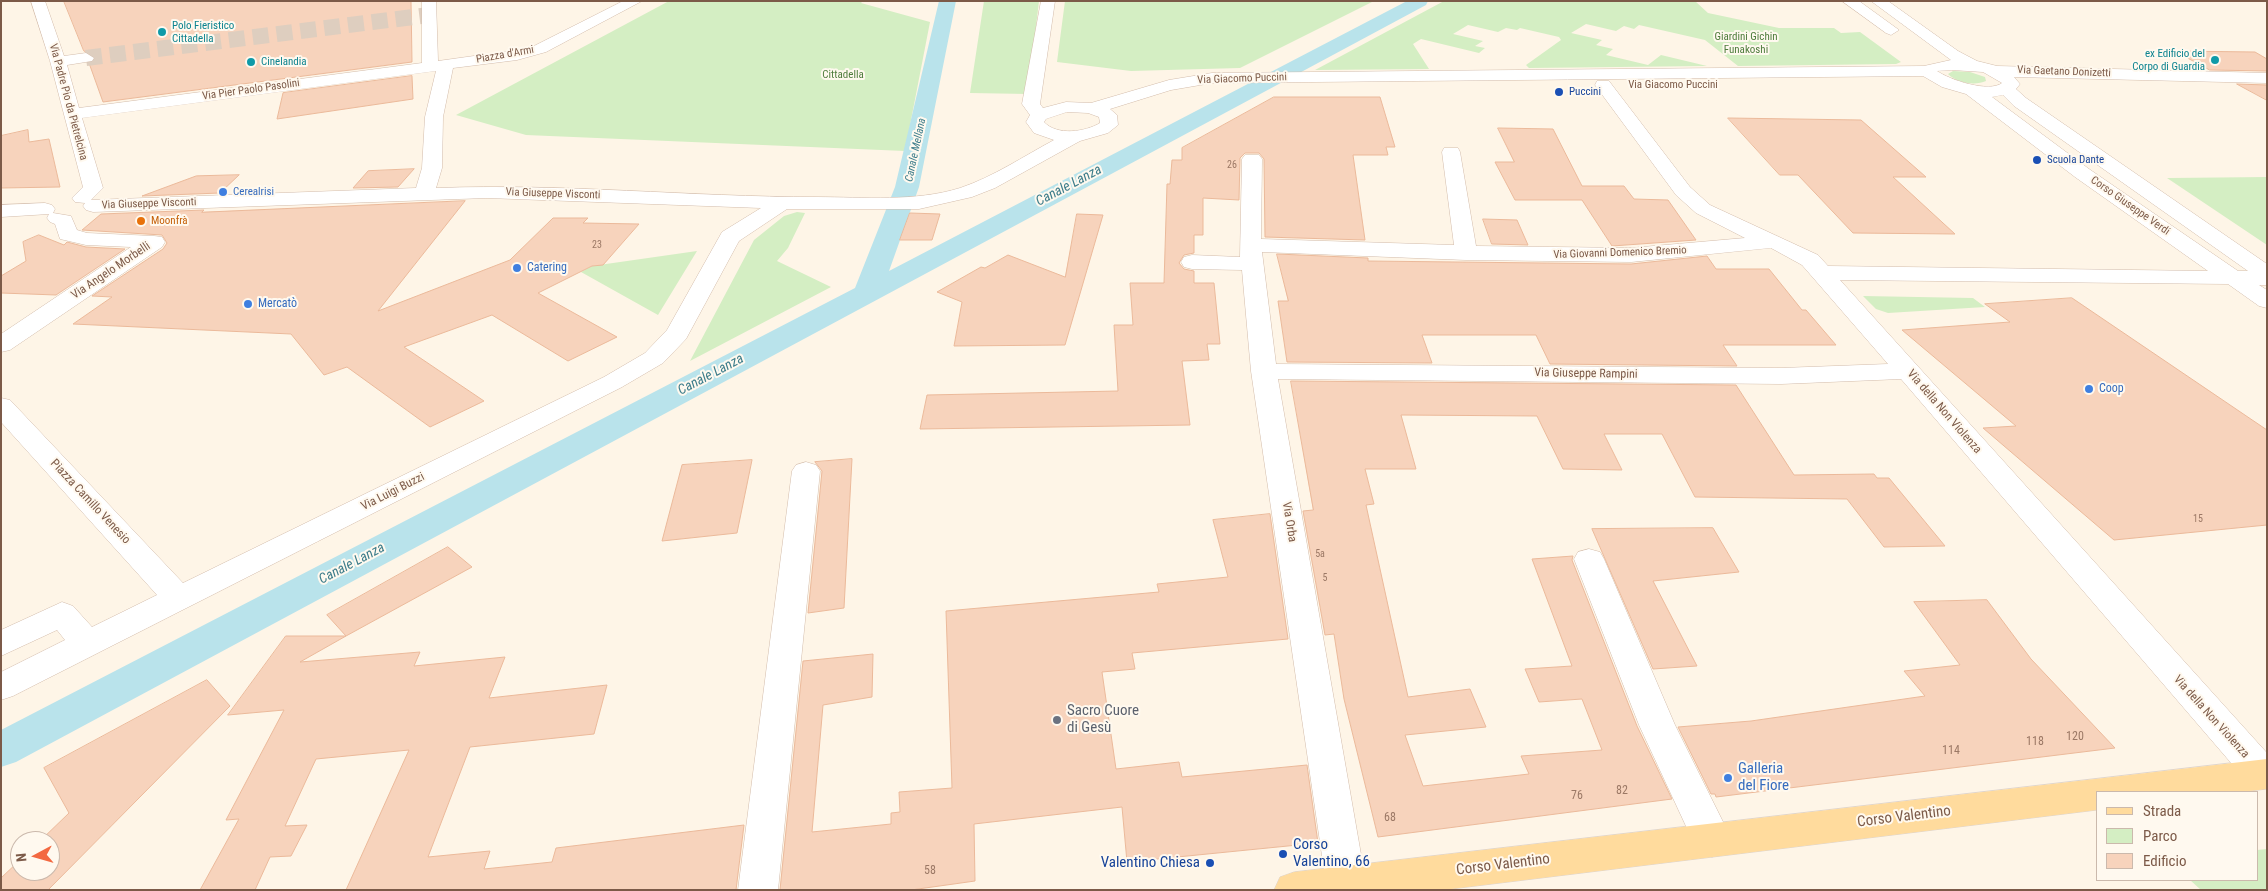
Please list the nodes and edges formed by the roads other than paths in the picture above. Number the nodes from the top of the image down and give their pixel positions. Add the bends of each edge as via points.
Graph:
1 (38, 1) edge
2 (429, 1) edge
3 (635, 1) edge
4 (1048, 1) edge
5 (1849, 1) edge
6 (1878, 1) edge
7 (1904, 40) dead end
8 (86, 58) tunnel mouth
9 (58, 61) junction
10 (1931, 64) junction
11 (438, 66) junction
12 (1982, 69) junction
13 (2167, 76) junction
14 (2267, 78) edge
15 (1397, 81) junction
16 (1946, 83) junction
17 (1603, 85) junction
18 (2009, 86) junction
19 (1972, 90) junction
20 (1035, 92) junction
21 (1066, 107) junction
22 (1093, 108) junction
23 (73, 114) junction
24 (1110, 120) junction
25 (1041, 123) junction
26 (1075, 136) junction
27 (1450, 152) dead end
28 (1252, 159) dead end
29 (1008, 173) junction
30 (425, 192) junction
31 (711, 200) junction
32 (88, 202) junction
33 (784, 203) junction
34 (1, 211) edge
35 (51, 214) junction
36 (730, 237) junction
37 (1774, 241) junction
38 (1466, 253) junction
39 (1251, 254) junction
40 (1192, 262) dead end
41 (1822, 272) junction
42 (2267, 276) edge
43 (2230, 277) junction
44 (2267, 301) edge
45 (1, 345) edge
46 (1264, 371) junction
47 (1908, 371) junction
48 (1, 406) edge
49 (806, 471) dead end
50 (1589, 559) dead end
51 (179, 599) junction
52 (1, 644) edge
53 (87, 644) junction
54 (1, 687) edge
55 (2265, 774) edge
56 (2119, 791) edge
57 (2096, 794) edge
58 (1712, 840) junction
59 (1346, 883) junction
60 (758, 890) edge
61 (1294, 890) edge

1 - 9 street, Via Padre Pio da Pietrelcina
2 - 11 street
3 - 11 street, Piazza d'Armi via 540,48 517,55
4 - 20 street
5 - 7 street
6 - 12 street via 1952,54
8 - 9 street
9 - 23 street, Via Padre Pio da Pietrelcina
10 - 12 street, Via Giacomo Puccini
10 - 15 street, Via Giacomo Puccini
10 - 16 street via 1931,75
11 - 23 street, Via Pier Paolo Pasolini
11 - 30 street via 432,168
12 - 13 street, Via Gaetano Donizetti
12 - 18 street, Corso Giuseppe Verdi via 2009,79
13 - 14 street, Via Gaetano Donizetti
13 - 18 street, Via Gaetano Donizetti
15 - 17 street, Via Giacomo Puccini
15 - 22 street, Via Giacomo Puccini via 1212,78 1169,85
15 - 24 street, Via Giacomo Puccini via 1187,94
16 - 17 street, Via Giacomo Puccini
16 - 19 street
17 - 37 street, Via della Non Violenza via 1683,191 1703,209 1743,230
18 - 19 street, Via Gaetano Donizetti
18 - 42 street, Corso Giuseppe Verdi via 2020,102
19 - 43 street, Corso Giuseppe Verdi via 2082,173
20 - 21 street
20 - 25 street via 1031,104
21 - 22 street
21 - 25 street
22 - 24 street via 1108,115
23 - 32 street, Via Padre Pio da Pietrelcina via 93,188
24 - 26 street, Via Giacomo Puccini via 1104,129
25 - 26 street via 1052,134
25 - 29 street, Via Giuseppe Visconti via 1032,146
26 - 29 street, Via Giuseppe Visconti
27 - 38 street
28 - 39 street, Via Orba
29 - 33 street, Via Giuseppe Visconti via 964,194 919,203
30 - 31 street, Via Giuseppe Visconti
30 - 32 street, Via Giuseppe Visconti
31 - 33 street, Via Giuseppe Visconti
31 - 36 street via 723,216
32 - 35 street, Via Giuseppe Visconti via 66,200
33 - 36 street, Via Luigi Buzzi
34 - 35 street, Via Giuseppe Visconti
35 - 45 street, Via Angelo Morbelli via 64,220 68,234 80,238 154,242
36 - 51 street, Via Luigi Buzzi via 677,334 654,358 604,387
37 - 38 street, Via Giovanni Domenico Bremio via 1631,255
37 - 41 street, Via della Non Violenza via 1810,260
38 - 39 street, Via Giovanni Domenico Bremio
39 - 40 street, Via Giovanni Domenico Bremio
39 - 46 street, Via Orba
41 - 43 street
41 - 47 street, Via della Non Violenza
42 - 43 street
43 - 44 street, Corso Giuseppe Verdi
46 - 47 street, Via Giuseppe Rampini via 1751,376
46 - 59 street, Via Orba
47 - 55 street, Via della Non Violenza via 2154,653
48 - 51 street, Piazza Camillo Venesio
49 - 60 street
50 - 58 street via 1657,725
51 - 53 street, Via Luigi Buzzi
52 - 53 street via 62,614
53 - 54 street, Via Luigi Buzzi
55 - 56 main road
57 - 58 main road, Corso Valentino
58 - 59 main road, Corso Valentino
59 - 61 main road, Corso Valentino

